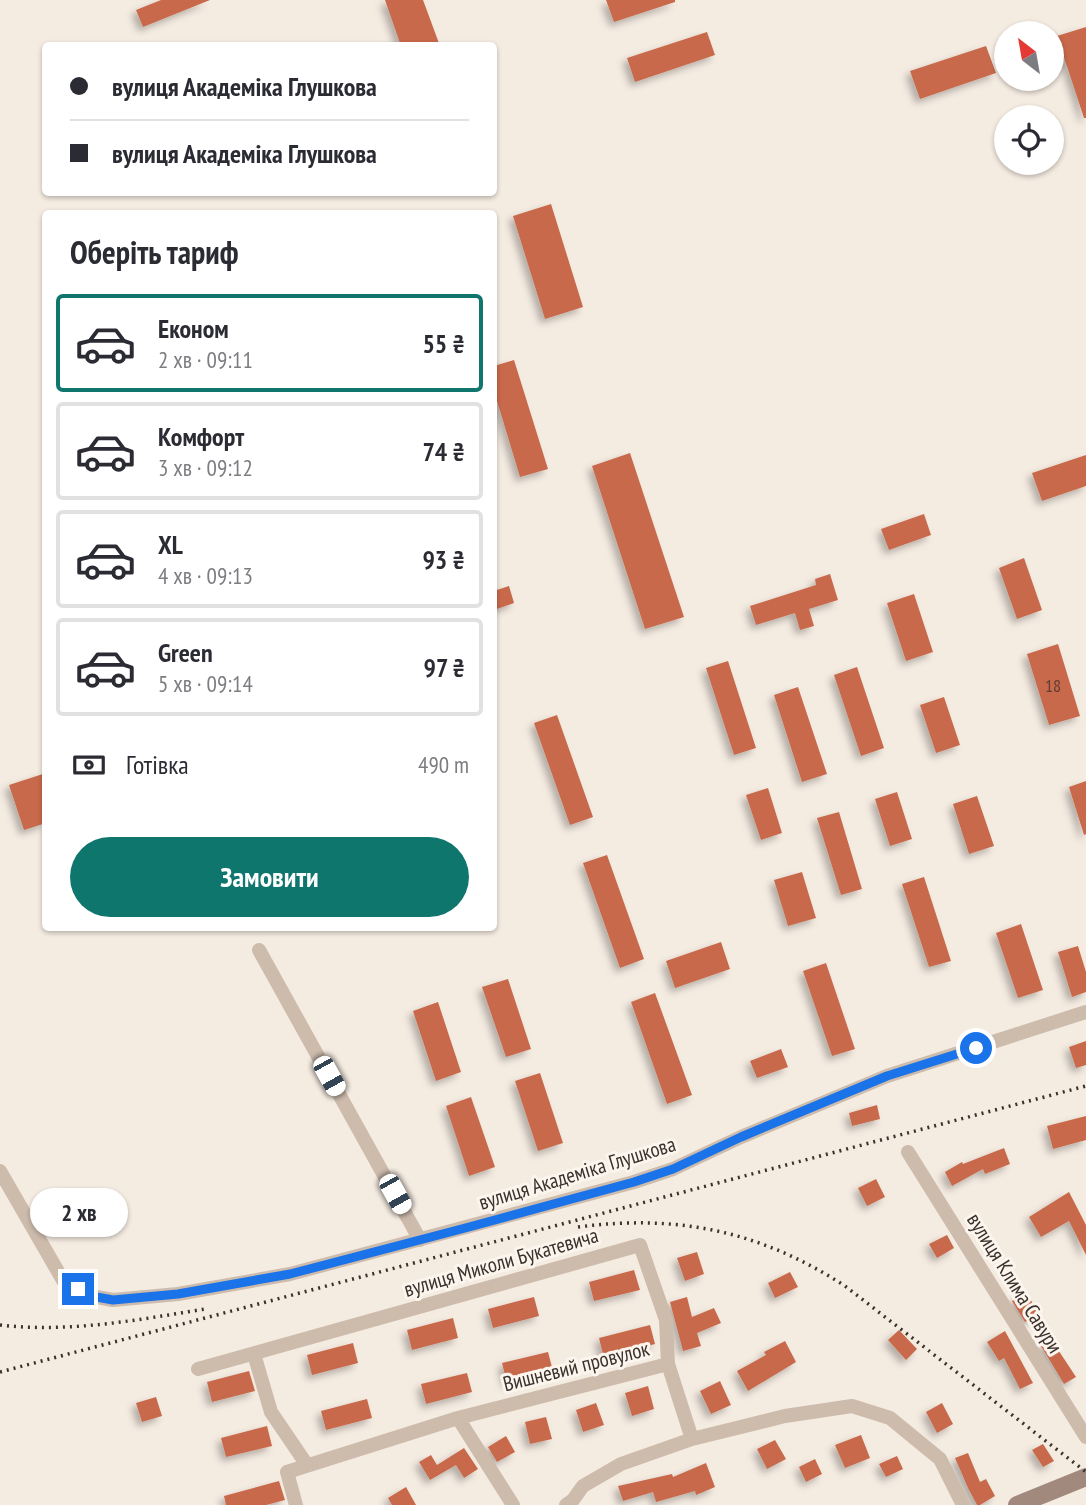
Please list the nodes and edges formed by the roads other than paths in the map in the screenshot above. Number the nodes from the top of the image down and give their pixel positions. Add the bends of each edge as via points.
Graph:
1 (259, 950) dead end
2 (1086, 1012) edge
3 (908, 1152) dead end
4 (0, 1171) edge
5 (421, 1240) junction
6 (254, 1354) junction
7 (668, 1364) junction
8 (198, 1369) dead end
9 (458, 1418) junction
10 (1086, 1437) edge
11 (692, 1439) junction
12 (307, 1465) junction
13 (1086, 1477) edge
14 (296, 1505) edge
15 (513, 1505) edge
16 (566, 1505) edge
17 (963, 1505) edge
18 (1018, 1505) edge

1 - 5 street
2 - 5 street, вулиця Академіка Глушкова via 887,1076 673,1169
3 - 10 street, вулиця Клима Савури
4 - 5 street, вулиця Академіка Глушкова via 64,1282 91,1296 113,1300 178,1294 290,1274
6 - 7 street, вулиця Миколи Букатевича via 640,1245 666,1320
6 - 8 street, вулиця Миколи Букатевича
6 - 12 street via 271,1412
7 - 9 street, Вишневий провулок
7 - 11 street, Вишневий провулок
9 - 12 street, Вишневий провулок
9 - 15 street
11 - 16 street via 621,1464 583,1486
11 - 17 street via 852,1405 890,1418 940,1459
12 - 14 street via 287,1472
13 - 18 street

